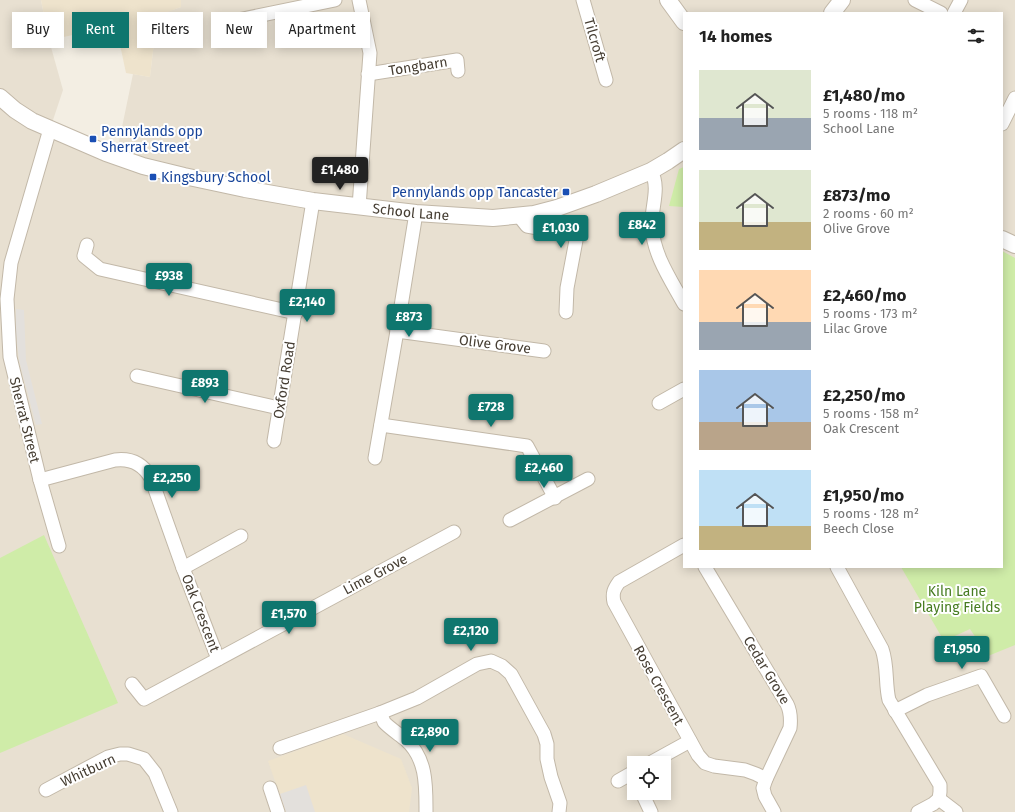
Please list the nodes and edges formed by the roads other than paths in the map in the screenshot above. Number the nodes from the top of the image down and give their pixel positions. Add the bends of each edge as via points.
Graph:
1 (335, 0) edge
2 (359, 0) edge
3 (583, 0) edge
4 (668, 0) edge
5 (842, 0) edge
6 (915, 0) edge
7 (962, 0) edge
8 (833, 12) edge
9 (938, 12) edge
10 (955, 12) edge
11 (267, 14) edge
12 (683, 21) edge
13 (458, 71) dead end
14 (368, 74) junction
15 (606, 80) dead end
16 (0, 97) edge
17 (1015, 98) edge
18 (1003, 122) edge
19 (50, 129) junction
20 (683, 151) edge
21 (651, 171) junction
22 (313, 201) junction
23 (359, 207) junction
24 (416, 214) junction
25 (519, 216) junction
26 (1003, 239) edge
27 (87, 245) dead end
28 (1015, 245) edge
29 (3, 299) edge
30 (683, 302) edge
31 (566, 312) dead end
32 (296, 313) junction
33 (397, 331) junction
34 (544, 350) dead end
35 (137, 376) dead end
36 (683, 391) edge
37 (659, 403) dead end
38 (279, 408) junction
39 (381, 424) junction
40 (274, 441) dead end
41 (375, 458) dead end
42 (588, 479) dead end
43 (40, 480) junction
44 (555, 498) junction
45 (510, 520) dead end
46 (454, 532) dead end
47 (241, 536) dead end
48 (59, 546) dead end
49 (683, 546) edge
50 (183, 568) junction
51 (706, 568) edge
52 (838, 568) edge
53 (218, 659) junction
54 (132, 684) dead end
55 (895, 711) junction
56 (380, 713) junction
57 (1004, 716) dead end
58 (690, 741) junction
59 (280, 748) dead end
60 (663, 756) edge
61 (627, 777) edge
62 (766, 779) junction
63 (618, 781) dead end
64 (270, 788) dead end
65 (46, 790) dead end
66 (939, 799) junction
67 (645, 800) edge
68 (171, 812) edge
69 (278, 812) edge
70 (426, 812) edge
71 (560, 812) edge
72 (651, 812) edge
73 (774, 812) edge
74 (918, 812) edge
75 (956, 812) edge

1 - 11 street
2 - 14 street, Tongbarn via 370,53
3 - 15 street, Tilcroft
4 - 12 street
5 - 8 street
6 - 9 street
7 - 10 street
13 - 14 street, Tongbarn via 457,60
14 - 23 street, Tongbarn
16 - 19 street, School Lane via 32,121
17 - 18 street
19 - 22 street, School Lane via 143,166
19 - 29 street, Sherrat Street
20 - 21 street, School Lane
21 - 25 street, School Lane via 557,208
21 - 30 street via 656,184 652,228 657,253
22 - 23 street, School Lane
22 - 32 street, Oxford Road
23 - 24 street, School Lane
24 - 25 street, School Lane via 493,218
24 - 33 street
25 - 31 street via 527,226 577,235
26 - 28 street
27 - 32 street via 84,256 100,269
29 - 43 street, Sherrat Street via 10,357
32 - 38 street, Oxford Road
33 - 34 street, Olive Grove
33 - 39 street
35 - 38 street
36 - 37 street
38 - 40 street, Oxford Road
39 - 41 street
39 - 44 street via 527,446
42 - 44 street
43 - 48 street, Sherrat Street
43 - 50 street, Oak Crescent via 115,460 127,459 139,464 151,478
44 - 45 street
46 - 53 street, Lime Grove
47 - 50 street, Oak Crescent
49 - 58 street, Rose Crescent via 619,582 613,595 614,602
50 - 53 street, Oak Crescent
51 - 62 street, Cedar Grove via 790,711 790,728
52 - 55 street via 882,649 887,691
53 - 54 street, Lime Grove via 144,699
55 - 57 street via 927,695 981,676
55 - 66 street via 940,785
56 - 59 street
56 - 70 street via 384,722 408,741 424,769
56 - 71 street via 417,698 477,664 491,661 502,666 511,674 544,734 547,759 560,803
58 - 60 street
58 - 62 street, Rose Crescent via 705,763 745,770
61 - 63 street
62 - 73 street via 763,788
64 - 69 street
65 - 68 street, Whitburn via 108,757 128,754 144,759 155,773
66 - 74 street
66 - 75 street
67 - 72 street

